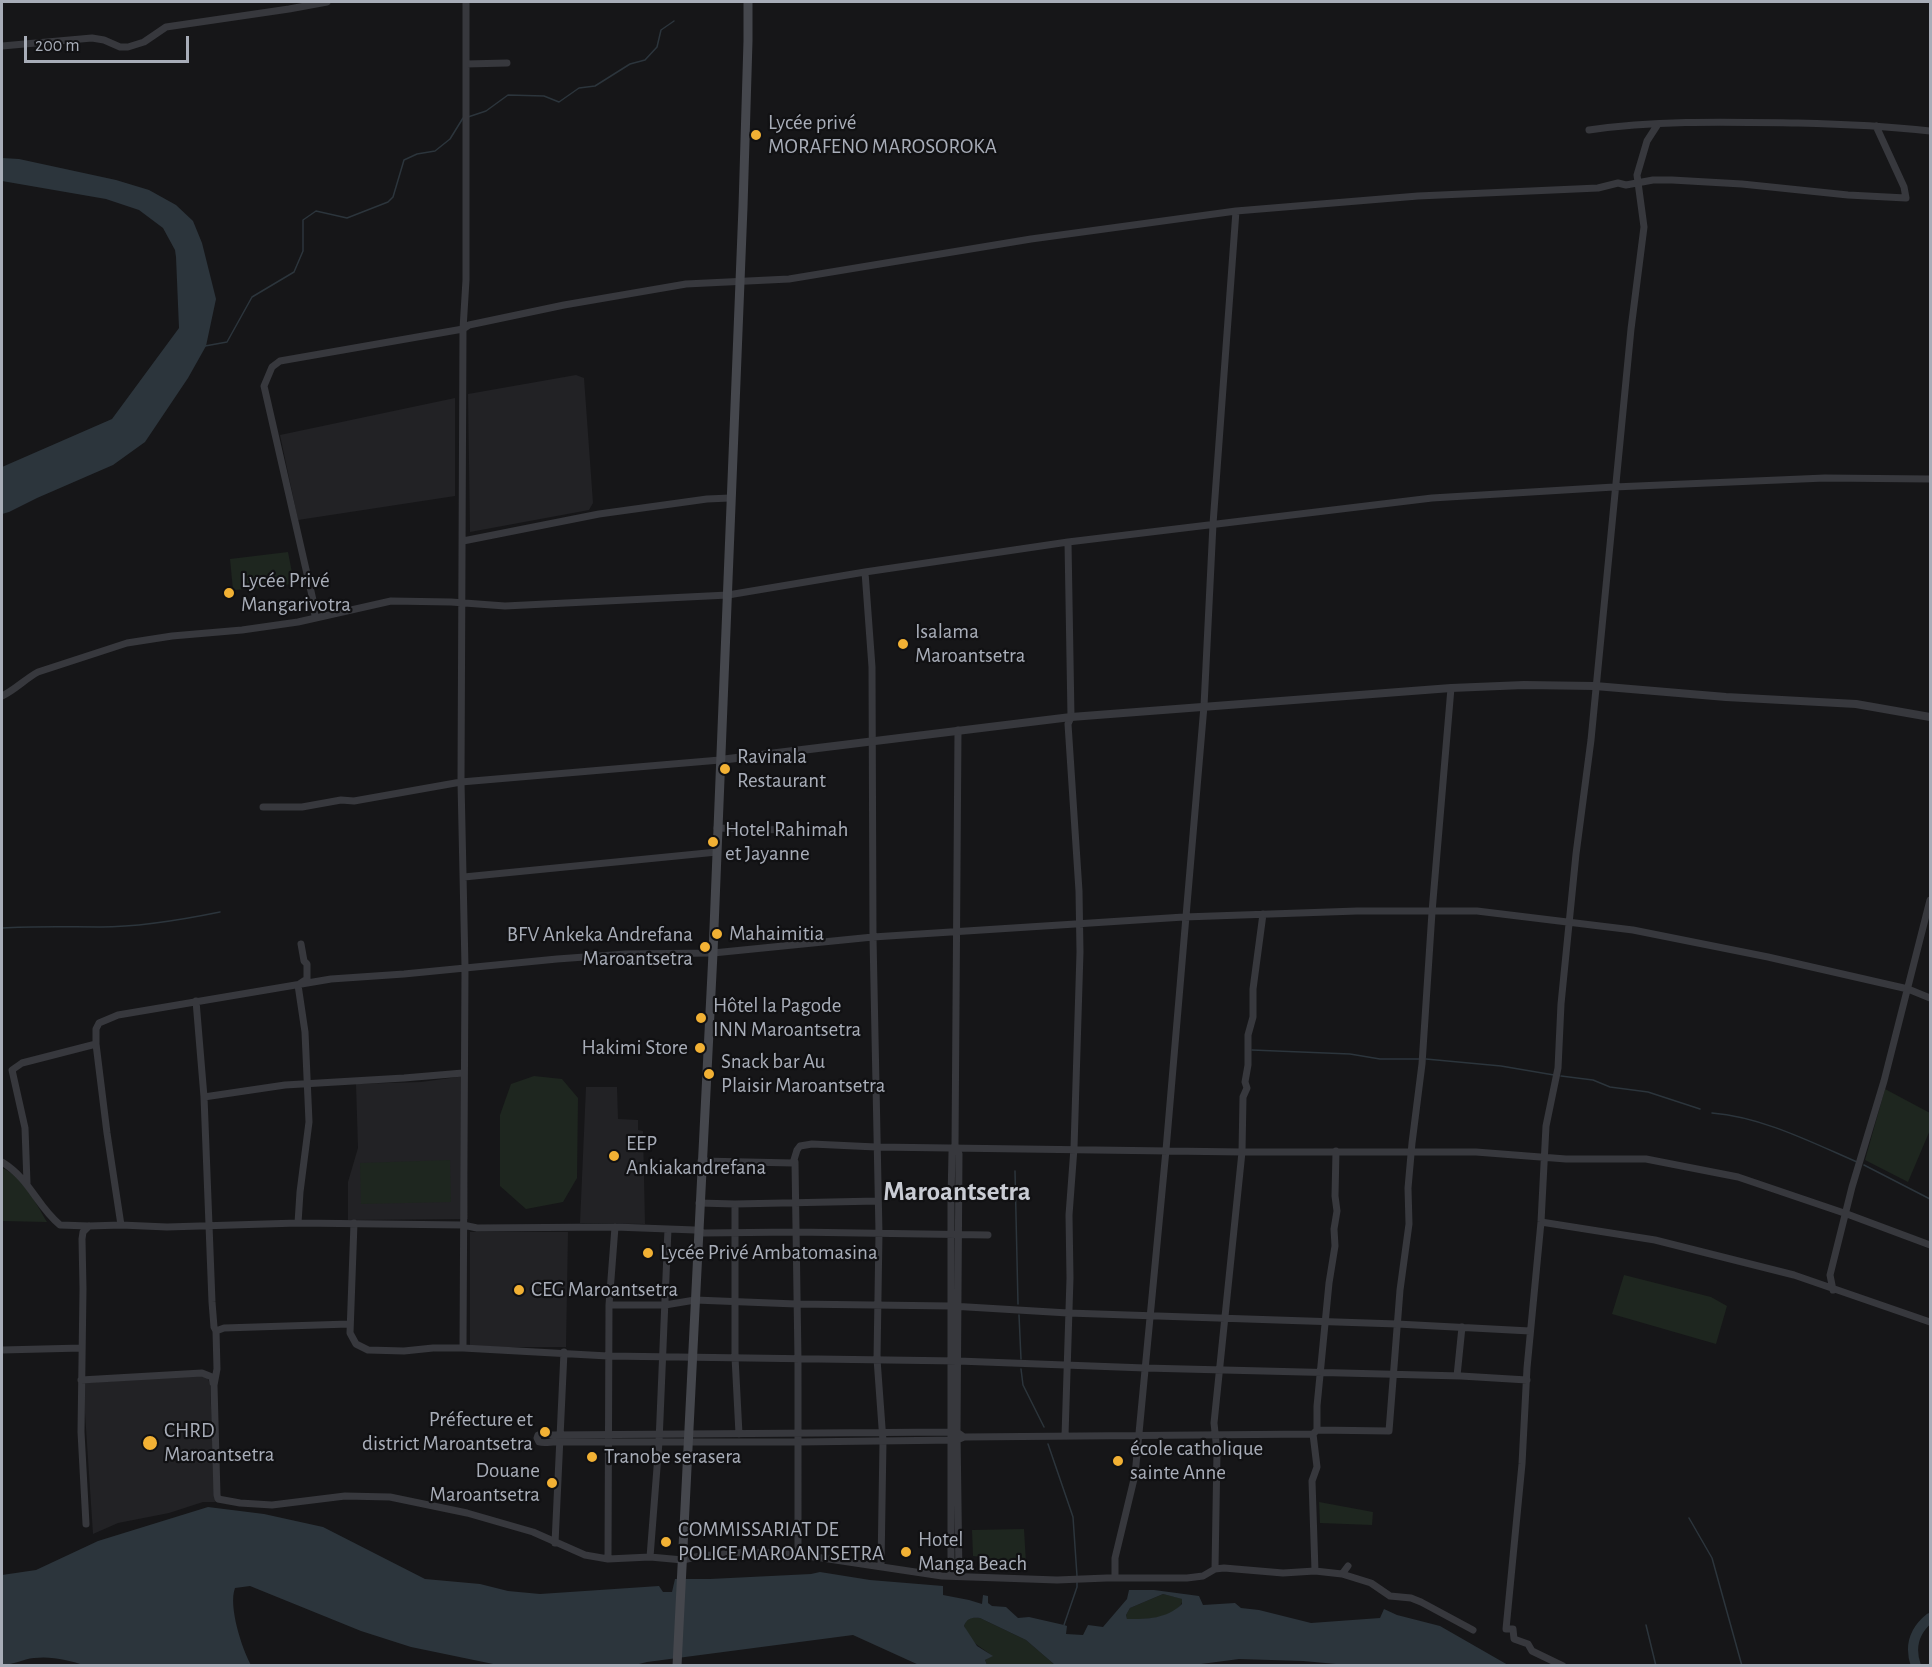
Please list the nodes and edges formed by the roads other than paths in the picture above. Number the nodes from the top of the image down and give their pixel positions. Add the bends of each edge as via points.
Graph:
1 (327, 2) edge
2 (466, 2) edge
3 (748, 2) edge
4 (2, 46) edge
5 (507, 63) dead end
6 (466, 64) junction
7 (1658, 124) junction
8 (1876, 126) junction
9 (1589, 130) dead end
10 (1930, 131) edge
11 (1637, 184) junction
12 (1236, 211) junction
13 (739, 281) junction
14 (463, 329) junction
15 (1930, 479) edge
16 (1614, 487) junction
17 (730, 498) junction
18 (1213, 524) junction
19 (463, 541) junction
20 (1068, 542) junction
21 (865, 572) junction
22 (728, 595) junction
23 (463, 603) junction
24 (315, 617) junction
25 (1595, 686) junction
26 (1451, 688) junction
27 (2, 696) edge
28 (1204, 705) junction
29 (1071, 717) junction
30 (1930, 717) edge
31 (958, 730) junction
32 (872, 742) junction
33 (720, 760) junction
34 (461, 782) junction
35 (263, 807) dead end
36 (717, 828) junction
37 (782, 830) dead end
38 (717, 852) junction
39 (464, 877) junction
40 (1930, 900) edge
41 (1432, 912) junction
42 (1263, 914) junction
43 (1184, 917) junction
44 (1570, 922) junction
45 (1079, 925) junction
46 (956, 932) junction
47 (873, 938) junction
48 (301, 944) dead end
49 (713, 953) junction
50 (465, 967) junction
51 (298, 985) junction
52 (1908, 990) junction
53 (1930, 998) edge
54 (196, 1001) junction
55 (96, 1044) junction
56 (463, 1073) junction
57 (307, 1084) junction
58 (204, 1097) junction
59 (876, 1147) junction
60 (955, 1147) junction
61 (1074, 1148) junction
62 (1166, 1150) junction
63 (1336, 1151) junction
64 (1242, 1152) junction
65 (1411, 1152) junction
66 (1544, 1157) junction
67 (701, 1161) junction
68 (2, 1162) edge
69 (795, 1162) junction
70 (27, 1182) junction
71 (878, 1201) junction
72 (699, 1203) junction
73 (795, 1203) junction
74 (735, 1204) junction
75 (1847, 1214) junction
76 (1541, 1222) junction
77 (298, 1223) junction
78 (354, 1223) junction
79 (463, 1224) junction
80 (121, 1225) junction
81 (89, 1226) junction
82 (209, 1226) junction
83 (615, 1227) junction
84 (668, 1229) junction
85 (698, 1232) junction
86 (736, 1232) junction
87 (795, 1232) junction
88 (879, 1233) junction
89 (988, 1234) dead end
90 (955, 1235) junction
91 (1930, 1245) edge
92 (1833, 1290) junction
93 (695, 1300) junction
94 (735, 1302) junction
95 (796, 1304) junction
96 (609, 1305) junction
97 (664, 1305) junction
98 (877, 1305) junction
99 (955, 1307) junction
100 (1068, 1313) junction
101 (1150, 1315) junction
102 (1226, 1318) junction
103 (1326, 1322) junction
104 (1930, 1322) edge
105 (349, 1324) junction
106 (1397, 1324) junction
107 (1462, 1327) junction
108 (216, 1331) junction
109 (1530, 1331) junction
110 (82, 1348) junction
111 (463, 1348) junction
112 (2, 1350) edge
113 (564, 1352) junction
114 (608, 1356) junction
115 (663, 1357) junction
116 (692, 1357) junction
117 (735, 1357) junction
118 (877, 1359) junction
119 (798, 1360) junction
120 (954, 1361) junction
121 (1067, 1365) junction
122 (1145, 1368) junction
123 (1220, 1370) junction
124 (1321, 1372) junction
125 (1394, 1375) junction
126 (1457, 1376) junction
127 (81, 1380) junction
128 (1527, 1380) junction
129 (214, 1385) junction
130 (882, 1432) junction
131 (1315, 1432) junction
132 (739, 1434) junction
133 (1215, 1435) junction
134 (956, 1436) junction
135 (1065, 1436) junction
136 (1138, 1436) junction
137 (560, 1438) junction
138 (609, 1438) junction
139 (658, 1438) junction
140 (688, 1438) junction
141 (798, 1438) junction
142 (883, 1441) junction
143 (86, 1524) dead end
144 (555, 1542) junction
145 (798, 1554) junction
146 (650, 1557) junction
147 (608, 1558) junction
148 (683, 1560) junction
149 (881, 1566) junction
150 (1348, 1566) dead end
151 (1215, 1569) junction
152 (1315, 1571) junction
153 (1342, 1574) junction
154 (951, 1576) junction
155 (959, 1576) junction
156 (1115, 1578) junction
157 (1473, 1630) dead end
158 (677, 1665) edge
159 (1563, 1665) edge

1 - 4 street via 166,27 144,42 121,48 92,38
2 - 6 street
3 - 13 main road
5 - 6 street
6 - 14 street
7 - 8 street via 1750,121
7 - 9 street
7 - 11 street via 1644,148
8 - 10 street
8 - 11 street via 1906,198 1740,183 1653,180
11 - 12 street
11 - 16 street via 1644,227
12 - 13 street via 1030,239 789,279
12 - 18 street
13 - 14 street via 686,284 572,303
13 - 17 main road
14 - 19 street
14 - 24 street via 280,361 268,373 264,386
15 - 16 street via 1825,478
16 - 18 street via 1432,498
16 - 25 street
17 - 19 street via 597,515
17 - 22 main road
18 - 20 street
18 - 28 street
19 - 23 street
20 - 21 street
20 - 29 street
21 - 22 street
21 - 32 street via 872,651
22 - 23 street via 530,605
22 - 33 main road
23 - 24 street via 391,601
23 - 34 street
24 - 27 street via 269,627 122,644 38,672
25 - 26 street
25 - 30 street via 1857,704
25 - 44 street
26 - 28 street
26 - 41 street
28 - 29 street
28 - 43 street
29 - 31 street
29 - 45 street via 1068,724
31 - 32 street
31 - 46 street
32 - 33 street
32 - 47 street
33 - 34 street
33 - 36 main road
34 - 35 street via 354,801
34 - 39 street
36 - 37 street
36 - 38 main road
38 - 39 street
38 - 49 main road
39 - 50 street
40 - 52 street
41 - 42 street
41 - 44 street via 1478,911
41 - 65 street via 1422,1064
42 - 43 street
42 - 64 street via 1248,1035
43 - 45 street
43 - 62 street
44 - 52 street via 1666,936
44 - 66 street via 1558,1068
45 - 46 street
45 - 61 street
46 - 47 street
46 - 60 street
47 - 49 street
47 - 59 street
48 - 51 street via 307,979
49 - 50 street via 626,954
49 - 67 main road
50 - 51 street
50 - 56 street
51 - 54 street
51 - 57 street
52 - 53 street
52 - 75 street
54 - 55 street via 113,1016 98,1024
54 - 58 street
55 - 70 street via 22,1063 12,1070 25,1128
55 - 80 street
56 - 57 street
56 - 79 street
57 - 58 street
57 - 77 street via 309,1122
58 - 82 street
59 - 60 street
59 - 69 street via 805,1144 797,1150
59 - 71 street
60 - 61 street
60 - 90 street
61 - 62 street
61 - 100 street
62 - 64 street
62 - 101 street
63 - 64 street
63 - 65 street
63 - 103 street via 1335,1246
64 - 102 street
65 - 66 street
65 - 106 street via 1409,1224
66 - 75 street via 1646,1159 1738,1177
66 - 76 street
67 - 69 street
67 - 72 main road
68 - 70 street
69 - 73 street
70 - 81 street via 60,1225
71 - 73 street
71 - 88 street
72 - 74 street
72 - 85 main road
73 - 74 street
73 - 87 street
74 - 86 street
75 - 91 street
75 - 92 street via 1830,1275
76 - 92 street via 1655,1240 1794,1275
76 - 109 street
77 - 78 street
77 - 82 street
78 - 79 street
78 - 105 street
79 - 83 street via 477,1228
79 - 111 street
80 - 81 street
80 - 82 street
81 - 110 street via 82,1232
82 - 108 street
83 - 84 street
83 - 96 street
84 - 85 street
84 - 97 street
85 - 86 street
85 - 93 main road
86 - 87 street
86 - 94 street
87 - 88 street
87 - 95 street
88 - 90 street
88 - 98 street
89 - 90 street
90 - 99 street
92 - 104 street
93 - 94 street
93 - 97 street
93 - 116 main road
94 - 95 street
94 - 117 street
95 - 98 street
95 - 119 street
96 - 97 street
96 - 114 street
97 - 115 street
98 - 99 street
98 - 118 street
99 - 100 street
99 - 120 street
100 - 101 street
100 - 121 street
101 - 102 street
101 - 122 street
102 - 103 street
102 - 123 street
103 - 106 street
103 - 124 street
105 - 108 street
105 - 111 street via 352,1339 368,1350
106 - 107 street
106 - 125 street
107 - 109 street
107 - 126 street
108 - 129 street
109 - 128 street
110 - 112 street
110 - 127 street
111 - 113 street
113 - 114 street
113 - 137 street
114 - 115 street
114 - 138 street
115 - 116 street
115 - 139 street
116 - 117 street
116 - 140 main road
117 - 119 street
117 - 132 street
118 - 119 street
118 - 120 street
118 - 130 street
119 - 141 street
120 - 121 street
120 - 134 street
121 - 122 street
121 - 135 street
122 - 123 street
122 - 136 street
123 - 124 street
123 - 133 street
124 - 125 street
124 - 131 street
125 - 126 street
125 - 131 street via 1389,1431
126 - 128 street
127 - 129 street via 202,1373 212,1377
127 - 143 street
128 - 159 street via 1506,1629 1513,1629 1515,1639 1528,1644 1532,1651
129 - 144 street via 218,1499 272,1505 345,1496 390,1497 467,1513
130 - 134 street
130 - 141 street
130 - 142 street
131 - 133 street
131 - 152 street
132 - 140 street
132 - 141 street
133 - 136 street
133 - 151 street
134 - 135 street
134 - 142 street
134 - 154 street
134 - 155 street
135 - 136 street
136 - 156 street via 1134,1488 1115,1558
137 - 138 street
137 - 144 street
138 - 139 street
138 - 147 street
139 - 140 street
139 - 146 street
140 - 141 street
140 - 148 main road
141 - 142 street
141 - 145 street
142 - 149 street
144 - 147 street via 585,1555
145 - 148 street via 748,1552
145 - 149 street
146 - 147 street
146 - 148 street
148 - 158 main road
149 - 154 street
150 - 153 street
151 - 152 street
151 - 156 street via 1187,1578
152 - 153 street
153 - 157 street via 1364,1580 1390,1596 1411,1598
154 - 155 street
155 - 156 street

